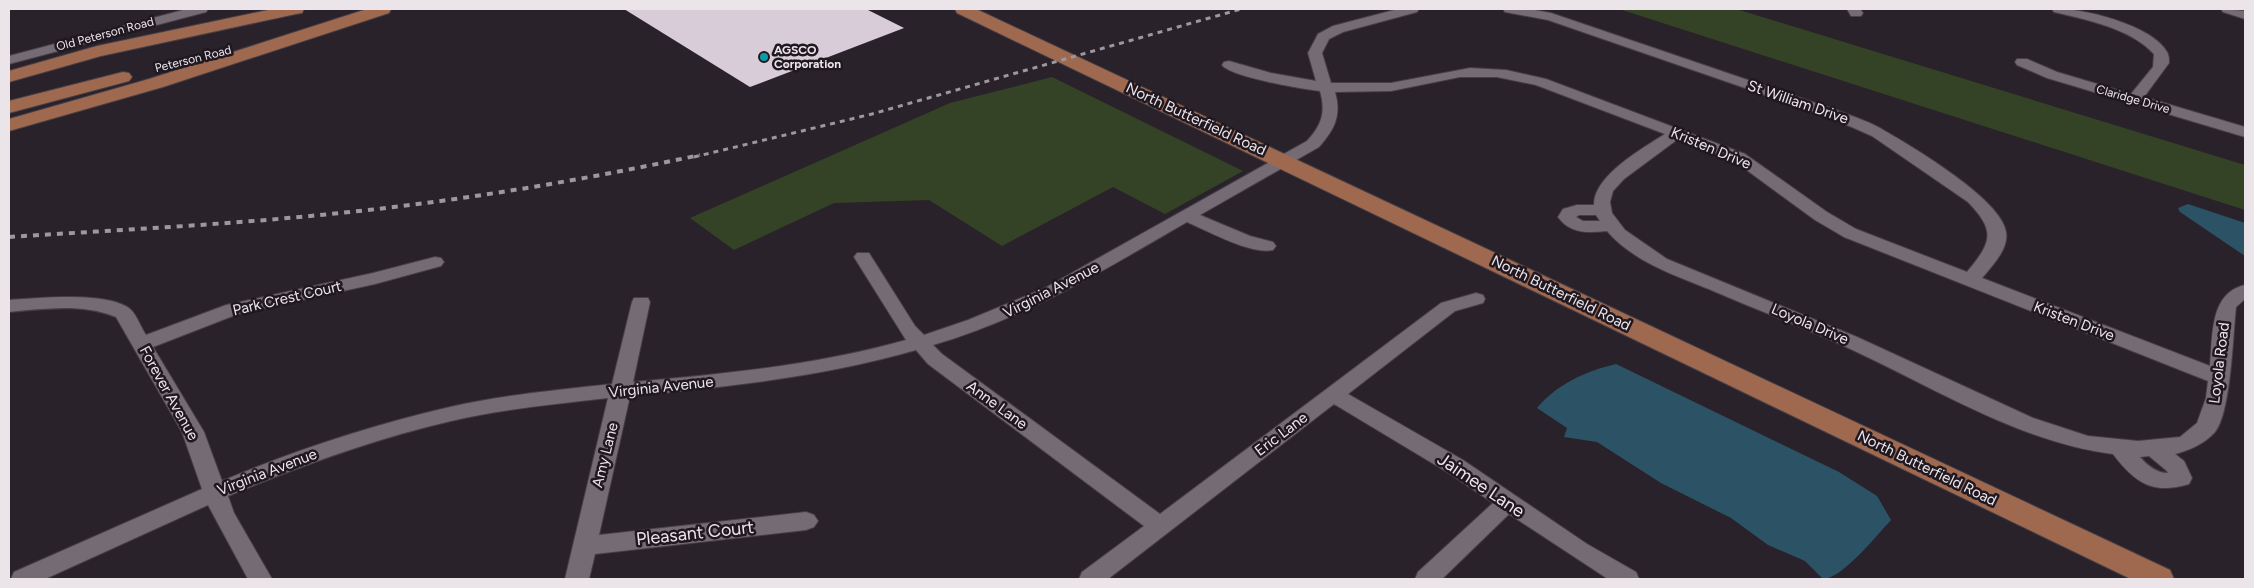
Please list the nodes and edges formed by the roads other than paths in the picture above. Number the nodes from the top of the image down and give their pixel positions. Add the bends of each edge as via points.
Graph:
1 (201, 9) edge
2 (296, 9) edge
3 (342, 9) edge
4 (370, 9) edge
5 (383, 9) edge
6 (963, 9) edge
7 (1412, 9) edge
8 (1510, 9) edge
9 (2060, 9) edge
10 (2228, 9) edge
11 (2245, 15) edge
12 (9, 60) edge
13 (2022, 62) dead end
14 (1229, 65) dead end
15 (150, 70) junction
16 (9, 77) edge
17 (1326, 87) junction
18 (2134, 99) junction
19 (9, 107) edge
20 (9, 125) edge
21 (1677, 132) junction
22 (2245, 132) edge
23 (1284, 161) junction
24 (1187, 216) junction
25 (1267, 246) dead end
26 (863, 257) dead end
27 (435, 262) dead end
28 (1970, 281) junction
29 (2245, 291) edge
30 (1476, 300) dead end
31 (640, 302) dead end
32 (9, 306) edge
33 (142, 344) junction
34 (919, 344) junction
35 (2218, 377) junction
36 (621, 391) junction
37 (1334, 394) junction
38 (2137, 447) joint
39 (215, 491) junction
40 (1507, 503) junction
41 (806, 521) dead end
42 (1160, 526) junction
43 (584, 546) junction
44 (22, 579) edge
45 (260, 579) edge
46 (577, 579) edge
47 (1091, 579) edge
48 (1427, 579) edge
49 (1627, 579) edge
50 (2159, 579) edge

1 - 12 street, Old Peterson Road
2 - 16 main road, Peterson Road via 105,49
3 - 15 main road, Peterson Road
4 - 15 main road, Peterson Road via 252,45
5 - 20 main road, Peterson Road via 156,83
6 - 23 main road, North Butterfield Road
7 - 17 street via 1346,26 1323,37 1315,53
8 - 28 street, St William Drive via 1560,21 1834,114 1878,133 1974,198 1997,225 1998,241
9 - 18 street via 2121,27 2147,40 2162,54 2161,65
10 - 11 street
13 - 18 street, Claridge Drive via 2052,75
14 - 17 street, Kristen Drive via 1280,81
15 - 19 main road
17 - 21 street, Kristen Drive via 1390,87 1469,72 1508,74 1541,82
17 - 23 street via 1332,105 1324,134
18 - 22 street, Claridge Drive
21 - 28 street, Kristen Drive via 1729,152 1756,167 1832,225
21 - 38 street, Loyola Drive via 1616,178 1604,194 1607,218 1634,248 1661,263 1850,341 2026,423 2087,443
23 - 24 street, Virginia Avenue
23 - 50 main road, North Butterfield Road
24 - 25 street
24 - 34 street, Virginia Avenue via 1017,309
26 - 34 street, Anne Lane
27 - 33 street, Park Crest Court via 233,309
28 - 35 street, Kristen Drive
29 - 35 street, Loyola Road via 2228,306
30 - 37 street, Eric Lane via 1448,306
31 - 36 street, Amy Lane
32 - 33 street, Forever Avenue via 64,302 111,307 123,313
33 - 39 street, Forever Avenue via 193,432
34 - 36 street, Virginia Avenue via 838,364
34 - 42 street, Anne Lane
35 - 38 street, Loyola Road via 2216,398 2207,427 2187,443
36 - 39 street, Virginia Avenue via 524,401 401,427 327,449
36 - 43 street, Amy Lane
37 - 40 street, Jaimee Lane via 1454,466
37 - 42 street, Eric Lane
39 - 44 street, Virginia Avenue
39 - 45 street, Forever Avenue via 223,514
40 - 48 street
40 - 49 street, Jaimee Lane
41 - 43 street, Pleasant Court
42 - 47 street, Eric Lane
43 - 46 street, Amy Lane

